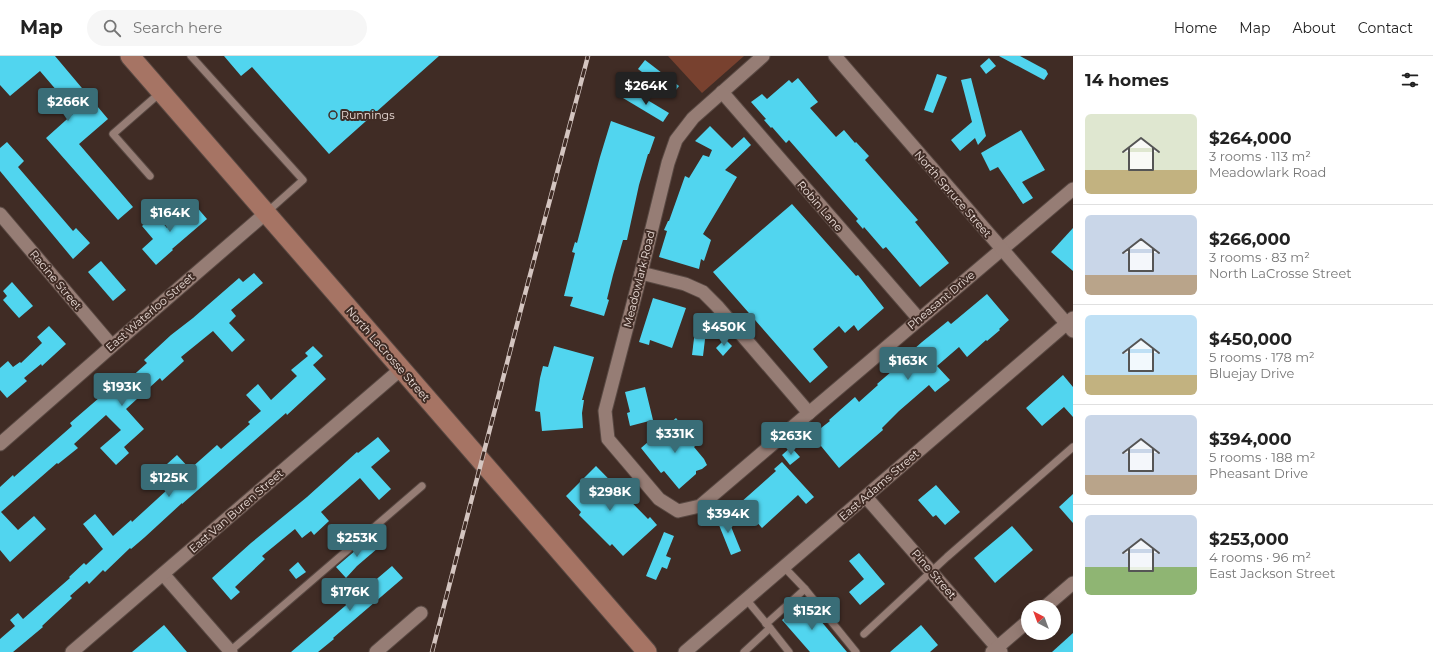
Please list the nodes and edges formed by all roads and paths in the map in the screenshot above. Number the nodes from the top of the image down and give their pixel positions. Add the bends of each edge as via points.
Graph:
1 (130, 56) edge
2 (191, 56) edge
3 (764, 56) edge
4 (835, 56) edge
5 (161, 92) junction
6 (722, 92) junction
7 (150, 176) dead end
8 (1073, 189) edge
9 (266, 213) junction
10 (0, 214) edge
11 (1001, 249) junction
12 (642, 273) junction
13 (919, 319) junction
14 (1071, 324) edge
15 (112, 346) junction
16 (401, 369) junction
17 (809, 413) junction
18 (0, 444) edge
19 (1073, 447) edge
20 (422, 486) dead end
21 (866, 496) junction
22 (678, 511) joint
23 (784, 567) junction
24 (931, 572) junction
25 (163, 574) junction
26 (1073, 583) edge
27 (805, 589) junction
28 (746, 599) junction
29 (1053, 600) edge
30 (421, 613) dead end
31 (768, 626) junction
32 (1021, 628) edge
33 (864, 634) dead end
34 (997, 651) edge
35 (72, 652) edge
36 (230, 652) edge
37 (376, 652) edge
38 (647, 652) edge
39 (685, 652) edge
40 (744, 652) edge
41 (789, 652) edge
42 (856, 652) edge

1 - 5 main road, North LaCrosse Street
2 - 9 lane via 303,180
3 - 6 street, Meadowlark Road
4 - 11 street, North Spruce Street
5 - 7 lane via 113,134
5 - 9 main road, North LaCrosse Street
6 - 12 street, Meadowlark Road via 692,118 676,140 668,163
6 - 13 street, Robin Lane
8 - 11 street, Pheasant Drive
9 - 15 street, East Waterloo Street
9 - 16 main road, North LaCrosse Street
10 - 15 street, Racine Street
11 - 13 street, Pheasant Drive
11 - 14 street, North Spruce Street
12 - 17 street via 685,284 703,292
12 - 22 street, Meadowlark Road via 605,411 606,428 608,439 659,499
13 - 17 street, Pheasant Drive
14 - 21 street, East Adams Street
15 - 18 street, East Waterloo Street
16 - 25 street, East Van Buren Street
16 - 38 main road, North LaCrosse Street
17 - 22 street, Pheasant Drive via 700,506
19 - 24 lane
20 - 36 lane
21 - 23 street, East Adams Street
21 - 24 street, Pine Street
23 - 27 lane
23 - 28 street, East Adams Street
24 - 33 lane
24 - 34 street, Pine Street
25 - 35 street, East Van Buren Street
25 - 36 street
26 - 29 street
27 - 31 lane
27 - 42 lane
28 - 31 lane
28 - 39 street, East Adams Street
30 - 37 street
31 - 40 lane
31 - 41 lane
32 - 34 street

